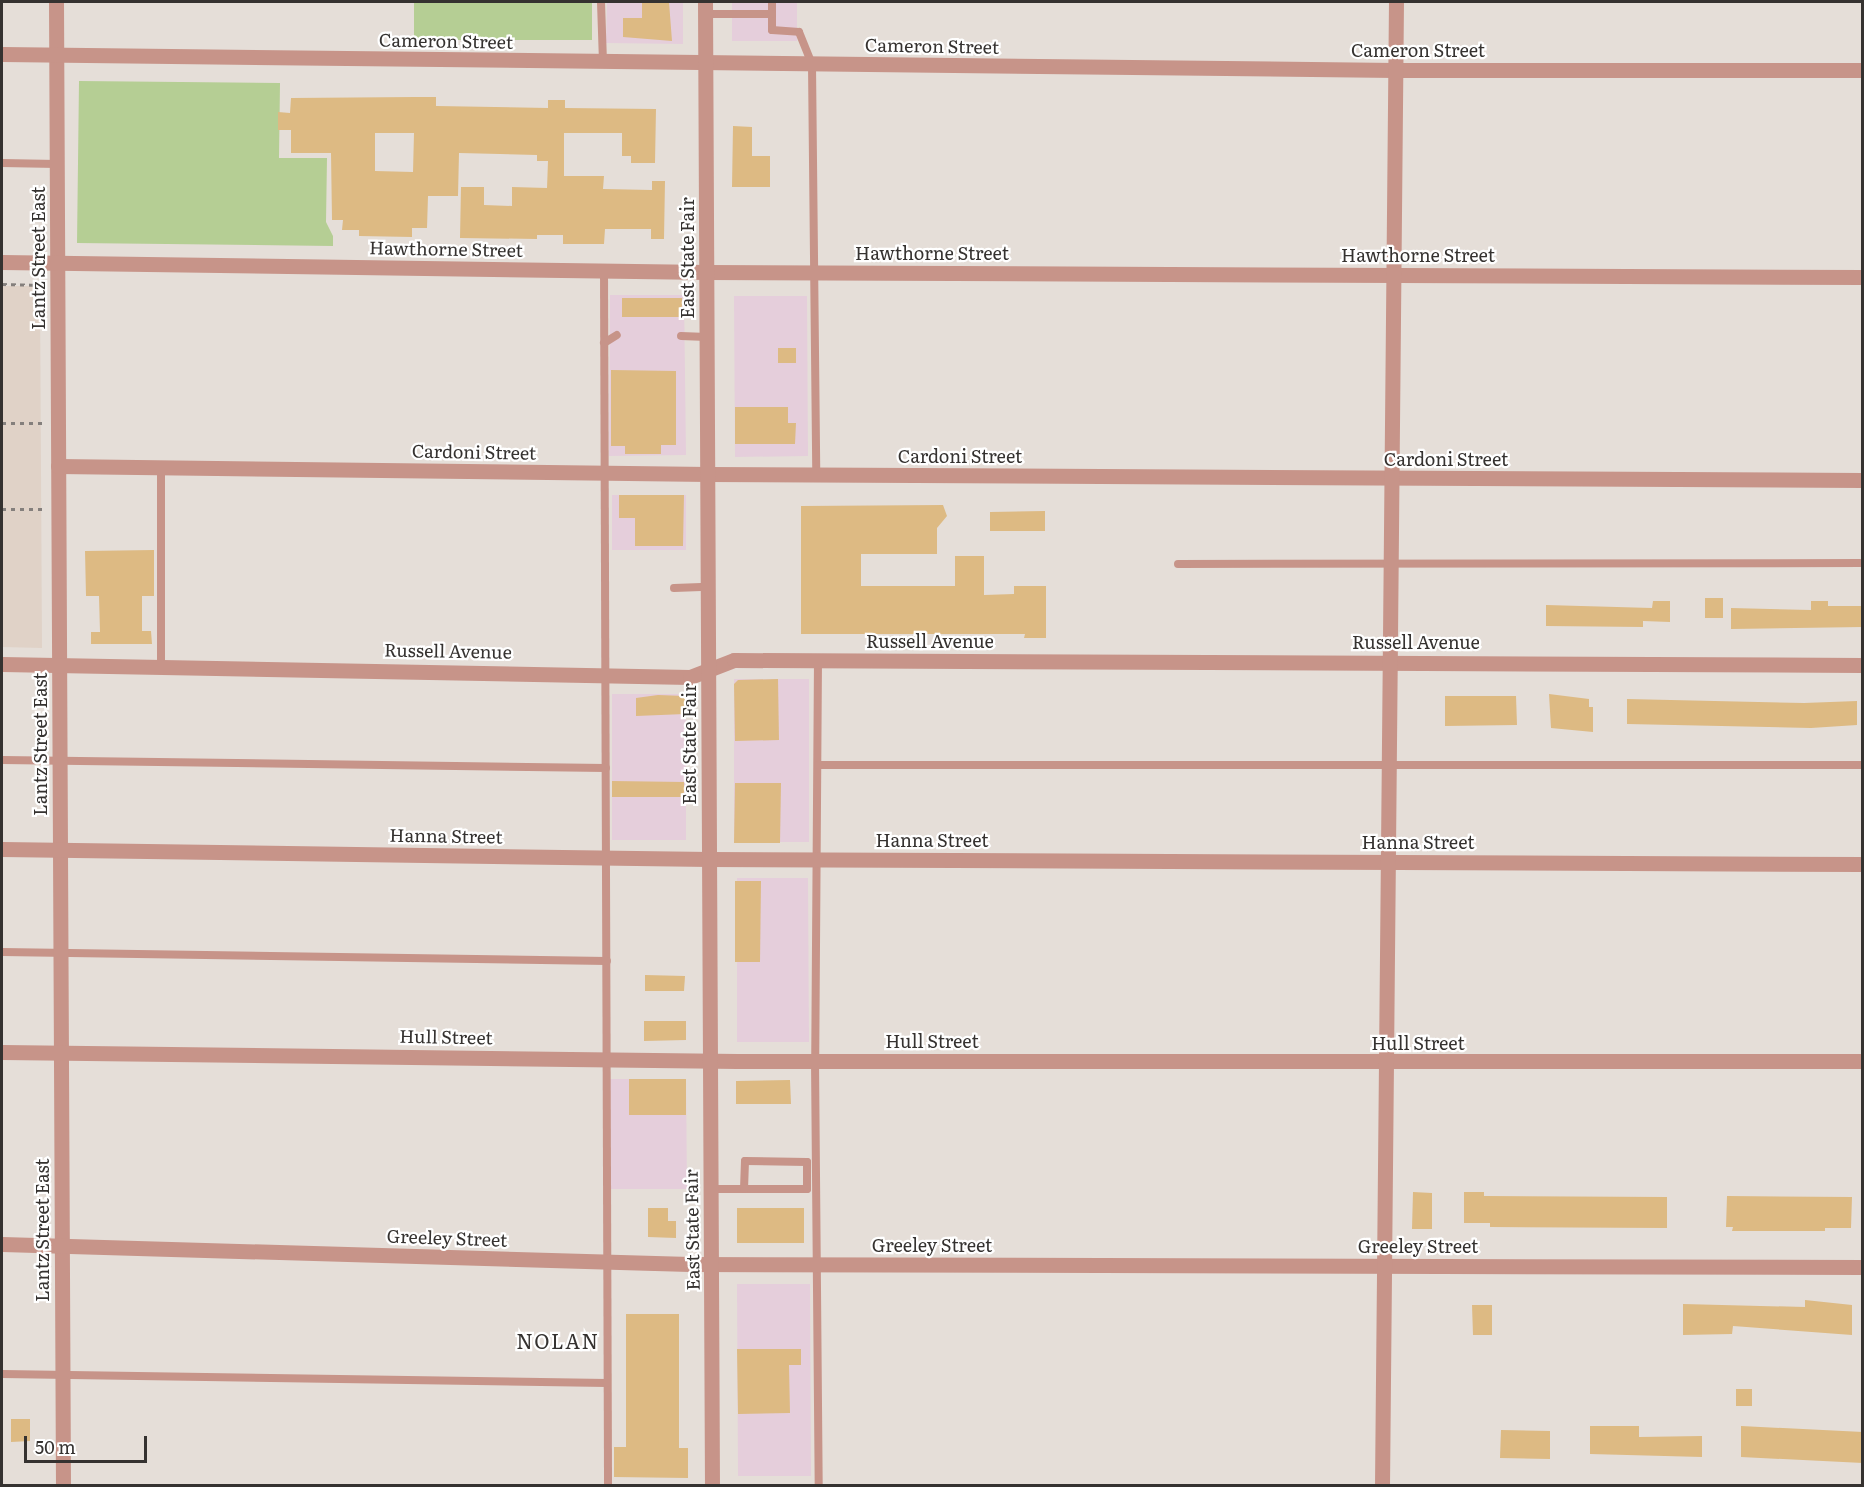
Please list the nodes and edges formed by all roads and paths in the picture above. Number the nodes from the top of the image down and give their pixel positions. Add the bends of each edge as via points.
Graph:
1 (56, 2) edge
2 (602, 2) edge
3 (772, 2) edge
4 (1396, 2) edge
5 (705, 8) edge
6 (771, 14) junction
7 (2, 54) edge
8 (56, 55) junction
9 (603, 62) junction
10 (705, 64) junction
11 (812, 65) junction
12 (1395, 70) junction
13 (1863, 70) edge
14 (2, 163) edge
15 (57, 164) junction
16 (2, 262) edge
17 (57, 263) junction
18 (604, 270) junction
19 (707, 272) junction
20 (813, 272) junction
21 (1394, 275) junction
22 (1863, 277) edge
23 (2, 284) edge
24 (42, 296) dead end
25 (617, 335) dead end
26 (681, 336) dead end
27 (707, 337) junction
28 (604, 343) junction
29 (43, 411) dead end
30 (2, 423) edge
31 (43, 423) junction
32 (43, 434) dead end
33 (58, 466) junction
34 (161, 467) junction
35 (604, 473) junction
36 (708, 474) junction
37 (816, 475) junction
38 (1392, 478) junction
39 (1863, 480) edge
40 (43, 498) dead end
41 (2, 509) edge
42 (51, 509) junction
43 (43, 521) dead end
44 (1393, 562) junction
45 (1863, 563) edge
46 (1178, 564) dead end
47 (708, 587) junction
48 (674, 588) dead end
49 (818, 660) junction
50 (1392, 662) junction
51 (2, 664) edge
52 (59, 665) junction
53 (1863, 665) edge
54 (161, 667) junction
55 (709, 668) junction
56 (606, 673) junction
57 (2, 760) edge
58 (59, 760) junction
59 (1390, 764) junction
60 (818, 765) junction
61 (1863, 765) edge
62 (606, 768) junction
63 (2, 849) edge
64 (60, 850) junction
65 (607, 857) junction
66 (709, 859) junction
67 (817, 859) junction
68 (1389, 861) junction
69 (1863, 864) edge
70 (2, 952) edge
71 (60, 953) junction
72 (607, 961) junction
73 (2, 1052) edge
74 (61, 1052) junction
75 (607, 1059) junction
76 (712, 1060) junction
77 (815, 1060) junction
78 (1863, 1061) edge
79 (1387, 1063) junction
80 (711, 1189) junction
81 (744, 1189) junction
82 (2, 1244) edge
83 (62, 1244) junction
84 (606, 1263) junction
85 (712, 1264) junction
86 (817, 1264) junction
87 (1386, 1265) junction
88 (1863, 1267) edge
89 (2, 1374) edge
90 (62, 1374) junction
91 (608, 1383) junction
92 (63, 1485) edge
93 (608, 1485) edge
94 (712, 1485) edge
95 (819, 1485) edge
96 (1382, 1485) edge

1 - 8 street, Lantz Street East
2 - 9 lane
3 - 6 lane
4 - 12 street
5 - 6 lane
5 - 10 street, East State Fair
6 - 11 lane via 771,30 799,32
7 - 8 street, Cameron Street
8 - 9 street, Cameron Street
8 - 15 street, Lantz Street East
9 - 10 street, Cameron Street
10 - 11 street, Cameron Street
10 - 19 street, East State Fair
11 - 12 street, Cameron Street
11 - 20 lane
12 - 13 street, Cameron Street
12 - 21 street
14 - 15 lane
15 - 17 street, Lantz Street East
16 - 17 street, Hawthorne Street
17 - 18 street, Hawthorne Street
17 - 33 street, Lantz Street East
18 - 19 street, Hawthorne Street
18 - 28 lane
19 - 20 street, Hawthorne Street
19 - 27 street, East State Fair
20 - 21 street, Hawthorne Street
20 - 37 lane
21 - 22 street, Hawthorne Street
21 - 38 street
23 - 24 path via 42,285
25 - 28 lane
26 - 27 lane
27 - 36 street, East State Fair
28 - 35 lane
29 - 31 path
30 - 31 path
31 - 32 path
33 - 34 street, Cardoni Street
33 - 42 street, Lantz Street East
34 - 35 street, Cardoni Street
34 - 54 lane
35 - 36 street, Cardoni Street
35 - 56 lane
36 - 37 street, Cardoni Street
36 - 47 street, East State Fair
37 - 38 street, Cardoni Street
38 - 39 street, Cardoni Street
38 - 44 street
40 - 42 path
41 - 42 path
42 - 43 path
42 - 52 street, Lantz Street East
44 - 45 lane
44 - 46 lane
44 - 50 street
47 - 48 lane
47 - 55 street, East State Fair
49 - 50 street, Russell Avenue
49 - 55 street, Russell Avenue via 734,660
49 - 60 lane
50 - 53 street, Russell Avenue
50 - 59 street
51 - 52 street, Russell Avenue
52 - 54 street, Russell Avenue
52 - 58 street, Lantz Street East
54 - 56 street, Russell Avenue
55 - 56 street, Russell Avenue via 690,677
55 - 66 street, East State Fair
56 - 62 lane
57 - 58 lane
58 - 62 lane
58 - 64 street, Lantz Street East
59 - 60 lane
59 - 61 lane
59 - 68 street
60 - 67 lane
62 - 65 lane
63 - 64 street, Hanna Street
64 - 65 street, Hanna Street
64 - 71 street, Lantz Street East
65 - 66 street, Hanna Street
65 - 72 lane
66 - 67 street, Hanna Street
66 - 76 street, East State Fair
67 - 68 street, Hanna Street
67 - 77 lane
68 - 69 street, Hanna Street
68 - 79 street
70 - 71 lane
71 - 72 lane
71 - 74 street, Lantz Street East
72 - 75 lane
73 - 74 street, Hull Street
74 - 75 street, Hull Street
74 - 83 street, Lantz Street East
75 - 76 street, Hull Street
75 - 84 lane
76 - 77 street, Hull Street
76 - 80 street, East State Fair
77 - 79 street, Hull Street
77 - 86 lane
78 - 79 street, Hull Street
79 - 87 street
80 - 81 lane
80 - 85 street, East State Fair
81 - 81 lane via 807,1190 807,1162 745,1161
82 - 83 street, Greeley Street
83 - 84 street, Greeley Street
83 - 90 street, Lantz Street East
84 - 85 street, Greeley Street
84 - 91 lane
85 - 86 street, Greeley Street
85 - 94 street, East State Fair
86 - 87 street, Greeley Street
86 - 95 lane
87 - 88 street, Greeley Street
87 - 96 street
89 - 90 lane
90 - 91 lane
90 - 92 street, Lantz Street East
91 - 93 lane

